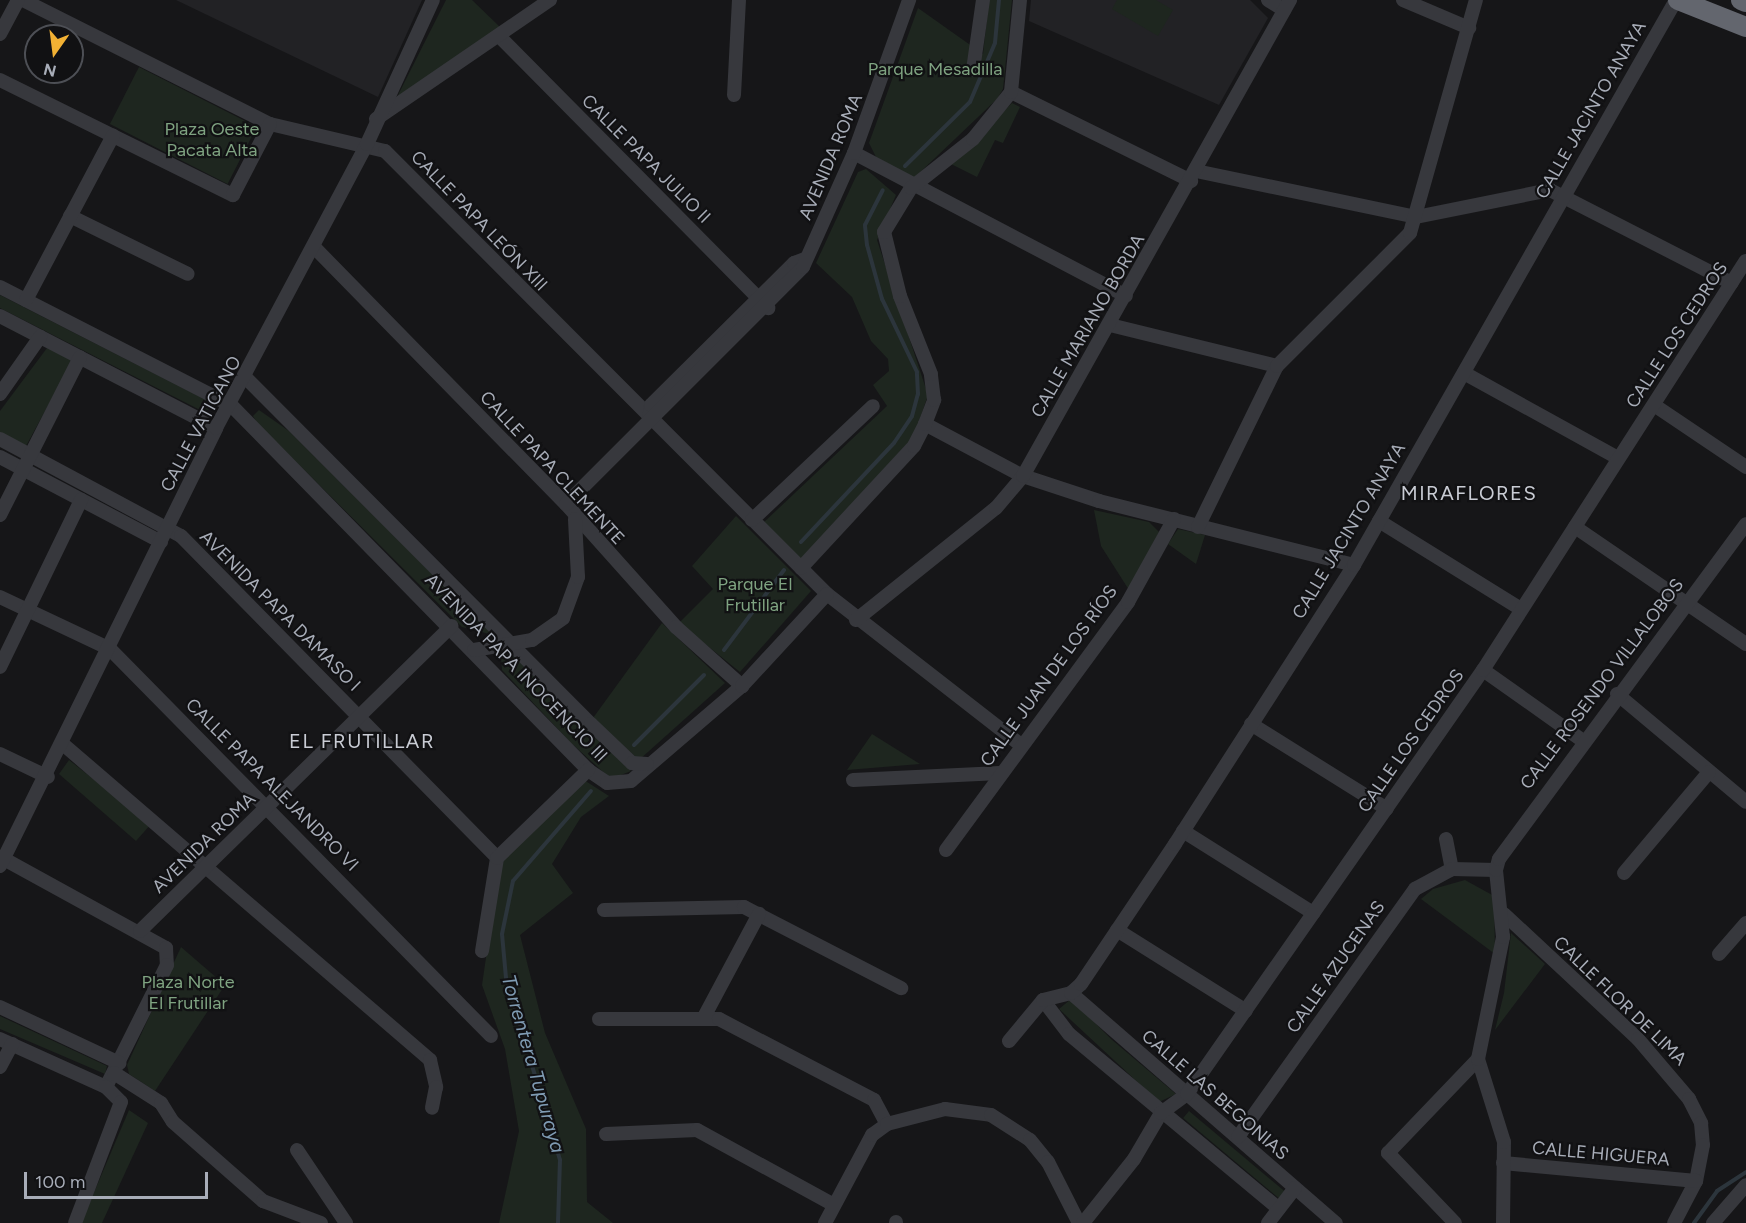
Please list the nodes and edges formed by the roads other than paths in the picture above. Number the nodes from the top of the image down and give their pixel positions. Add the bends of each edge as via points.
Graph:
1 (18, 0) edge
2 (23, 0) edge
3 (433, 0) edge
4 (550, 0) edge
5 (739, 0) edge
6 (909, 0) edge
7 (983, 0) edge
8 (1020, 0) edge
9 (1268, 0) edge
10 (1403, 0) edge
11 (1476, 0) edge
12 (1677, 0) edge
13 (1741, 0) edge
14 (1746, 2) edge
15 (1287, 5) edge
16 (1746, 27) edge
17 (1469, 28) junction
18 (0, 34) edge
19 (499, 36) junction
20 (973, 70) dead end
21 (0, 80) edge
22 (1011, 92) junction
23 (734, 95) dead end
24 (375, 120) junction
25 (270, 124) junction
26 (113, 136) junction
27 (367, 144) junction
28 (854, 153) junction
29 (1194, 176) junction
30 (911, 188) junction
31 (1562, 194) junction
32 (70, 216) junction
33 (1416, 217) junction
34 (314, 247) junction
35 (1746, 261) edge
36 (188, 274) dead end
37 (1732, 283) junction
38 (0, 287) edge
39 (1126, 297) junction
40 (26, 300) junction
41 (763, 303) junction
42 (0, 316) edge
43 (1110, 325) junction
44 (40, 337) junction
45 (80, 357) junction
46 (1277, 366) junction
47 (1464, 373) junction
48 (246, 378) junction
49 (0, 394) edge
50 (231, 405) junction
51 (1654, 405) junction
52 (873, 406) dead end
53 (649, 420) junction
54 (925, 424) junction
55 (216, 428) junction
56 (0, 439) edge
57 (31, 455) junction
58 (0, 457) edge
59 (1616, 457) junction
60 (1746, 467) edge
61 (25, 470) junction
62 (1023, 476) junction
63 (81, 500) junction
64 (566, 504) junction
65 (0, 514) edge
66 (575, 519) junction
67 (1174, 519) junction
68 (752, 520) junction
69 (1378, 521) junction
70 (1746, 524) edge
71 (1575, 526) junction
72 (167, 527) junction
73 (1198, 527) junction
74 (160, 542) junction
75 (1354, 565) junction
76 (801, 568) junction
77 (827, 594) junction
78 (0, 597) edge
79 (1684, 603) junction
80 (1521, 609) junction
81 (28, 610) junction
82 (856, 620) junction
83 (451, 626) junction
84 (512, 641) junction
85 (1746, 644) edge
86 (110, 649) junction
87 (474, 650) junction
88 (0, 667) edge
89 (1483, 670) junction
90 (742, 686) junction
91 (1617, 694) junction
92 (359, 716) junction
93 (1251, 724) junction
94 (1582, 740) junction
95 (64, 745) junction
96 (1021, 745) junction
97 (0, 754) edge
98 (647, 764) junction
99 (588, 770) junction
100 (1709, 772) junction
101 (1000, 774) junction
102 (48, 777) junction
103 (853, 780) dead end
104 (1746, 802) edge
105 (268, 806) junction
106 (1386, 808) junction
107 (1183, 831) junction
108 (1446, 839) dead end
109 (946, 850) dead end
110 (497, 858) junction
111 (2, 862) edge
112 (208, 864) junction
113 (1452, 869) junction
114 (1496, 870) junction
115 (1624, 873) dead end
116 (604, 910) dead end
117 (1313, 913) junction
118 (759, 914) junction
119 (1504, 914) junction
120 (1746, 923) edge
121 (1117, 930) junction
122 (140, 931) junction
123 (482, 951) dead end
124 (1719, 954) dead end
125 (901, 988) dead end
126 (1071, 993) junction
127 (1042, 1000) junction
128 (0, 1007) edge
129 (1246, 1011) junction
130 (704, 1017) junction
131 (599, 1019) dead end
132 (492, 1036) dead end
133 (6, 1041) edge
134 (1008, 1041) dead end
135 (1478, 1059) junction
136 (0, 1067) edge
137 (116, 1068) junction
138 (106, 1087) junction
139 (1187, 1094) junction
140 (432, 1108) dead end
141 (1161, 1113) junction
142 (887, 1124) junction
143 (606, 1134) dead end
144 (1238, 1137) junction
145 (297, 1150) dead end
146 (1503, 1163) junction
147 (1696, 1181) junction
148 (1746, 1185) edge
149 (1295, 1188) junction
150 (834, 1205) junction
151 (1279, 1209) junction
152 (294, 1218) edge
153 (75, 1223) edge
154 (321, 1223) edge
155 (346, 1223) edge
156 (825, 1223) edge
157 (1081, 1223) edge
158 (1268, 1223) edge
159 (1336, 1223) edge
160 (1455, 1223) edge
161 (1503, 1223) edge
162 (1674, 1223) edge
163 (1713, 1223) edge

1 - 18 street
2 - 25 street, CALLE PAPA LEÓN XIII
3 - 24 street, CALLE VATICANO
4 - 19 street
5 - 23 street
6 - 28 street, AVENIDA ROMA
7 - 20 street
8 - 22 street
9 - 15 street
10 - 17 street
11 - 17 street
12 - 16 highway
12 - 31 street, CALLE JACINTO ANAYA
13 - 14 highway
15 - 29 street, CALLE MARIANO BORDA
17 - 33 street
19 - 24 street
19 - 41 street, CALLE PAPA JULIO II
21 - 26 street
22 - 29 street
22 - 30 street via 973,139
24 - 27 street, CALLE VATICANO
25 - 26 street via 233,195
25 - 27 street, CALLE PAPA LEÓN XIII via 291,133
26 - 32 street
27 - 34 street, CALLE VATICANO
27 - 53 street, CALLE PAPA LEÓN XIII via 385,151
28 - 30 street
28 - 41 street, AVENIDA ROMA via 805,259
29 - 33 street
29 - 39 street, CALLE MARIANO BORDA
30 - 39 street
30 - 54 street via 884,232 900,296 931,374 934,400
31 - 33 street via 1550,189
31 - 37 street
31 - 47 street, CALLE JACINTO ANAYA
32 - 36 street
32 - 40 street
33 - 46 street via 1410,233
34 - 48 street, CALLE VATICANO
34 - 64 street, CALLE PAPA CLEMENTE
35 - 37 street, CALLE LOS CEDROS
37 - 51 street, CALLE LOS CEDROS
38 - 40 street, AVENIDA PAPA INOCENCIO III
39 - 43 street, CALLE MARIANO BORDA
40 - 50 street, AVENIDA PAPA INOCENCIO III
41 - 53 street, AVENIDA ROMA
42 - 44 street
43 - 46 street
43 - 62 street, CALLE MARIANO BORDA
44 - 45 street
44 - 49 street
45 - 55 street
45 - 57 street
46 - 73 street
47 - 59 street
47 - 69 street, CALLE JACINTO ANAYA
48 - 50 street, CALLE VATICANO
48 - 84 street, AVENIDA PAPA INOCENCIO III
50 - 55 street, CALLE VATICANO
50 - 83 street, AVENIDA PAPA INOCENCIO III
51 - 59 street, CALLE LOS CEDROS
51 - 60 street
52 - 68 street
53 - 64 street, AVENIDA ROMA
53 - 68 street, CALLE PAPA LEÓN XIII
54 - 62 street
54 - 76 street via 914,446
55 - 72 street, CALLE VATICANO
56 - 57 street, AVENIDA PAPA DAMASO I
57 - 61 street
57 - 72 street, AVENIDA PAPA DAMASO I
58 - 61 street
59 - 71 street, CALLE LOS CEDROS
61 - 63 street
61 - 65 street
62 - 67 street
62 - 82 street, CALLE MARIANO BORDA via 996,508
63 - 74 street
63 - 81 street
64 - 66 street, CALLE PAPA CLEMENTE
66 - 84 street via 578,577 573,601 548,632
66 - 90 street, CALLE PAPA CLEMENTE via 676,627
67 - 73 street
67 - 96 street, CALLE JUAN DE LOS RÍOS via 1128,602
68 - 76 street, CALLE PAPA LEÓN XIII
69 - 75 street, CALLE JACINTO ANAYA
69 - 80 street
70 - 79 street, CALLE ROSENDO VILLALOBOS
71 - 79 street
71 - 80 street, CALLE LOS CEDROS
72 - 74 street, CALLE VATICANO
72 - 92 street, AVENIDA PAPA DAMASO I
73 - 75 street
74 - 86 street, CALLE VATICANO
75 - 93 street, CALLE JACINTO ANAYA
76 - 77 street, CALLE PAPA LEÓN XIII
77 - 82 street, CALLE PAPA LEÓN XIII
77 - 90 street
78 - 81 street, CALLE PAPA ALEJANDRO VI
79 - 85 street
79 - 91 street, CALLE ROSENDO VILLALOBOS
80 - 89 street, CALLE LOS CEDROS
81 - 86 street, CALLE PAPA ALEJANDRO VI
81 - 88 street
82 - 96 street, CALLE PAPA LEÓN XIII
83 - 87 street, AVENIDA PAPA INOCENCIO III
83 - 92 street, AVENIDA ROMA
84 - 87 street
84 - 98 street, AVENIDA PAPA INOCENCIO III via 632,763
86 - 95 street, CALLE VATICANO
86 - 105 street, CALLE PAPA ALEJANDRO VI
87 - 99 street, AVENIDA PAPA INOCENCIO III
89 - 94 street
89 - 106 street, CALLE LOS CEDROS
90 - 98 street
91 - 94 street, CALLE ROSENDO VILLALOBOS
91 - 100 street
92 - 105 street, AVENIDA ROMA
92 - 110 street, AVENIDA PAPA DAMASO I
93 - 106 street
93 - 107 street, CALLE JACINTO ANAYA
94 - 114 street, CALLE ROSENDO VILLALOBOS via 1509,840
95 - 102 street, CALLE VATICANO
95 - 112 street
96 - 101 street, CALLE JUAN DE LOS RÍOS
97 - 102 street
98 - 99 street, AVENIDA PAPA INOCENCIO III via 620,785
99 - 110 street
100 - 104 street
100 - 115 street
101 - 103 street
101 - 109 street, CALLE JUAN DE LOS RÍOS
102 - 111 street, CALLE VATICANO
105 - 112 street, AVENIDA ROMA
105 - 132 street, CALLE PAPA ALEJANDRO VI
106 - 117 street, CALLE LOS CEDROS
107 - 117 street
107 - 121 street, CALLE JACINTO ANAYA
108 - 113 street
110 - 123 street
111 - 122 street
112 - 122 street, AVENIDA ROMA
112 - 140 street via 430,1060 436,1087
113 - 114 street
113 - 144 street, CALLE AZUCENAS via 1415,890 1390,918
114 - 119 street
116 - 118 street via 744,907
117 - 129 street, CALLE LOS CEDROS
118 - 125 street
118 - 130 street
119 - 135 street
119 - 147 street, CALLE FLOR DE LIMA via 1638,1039 1689,1099 1701,1123
120 - 124 street
121 - 126 street, CALLE JACINTO ANAYA
121 - 129 street
122 - 137 street via 162,944 169,961
126 - 127 street
126 - 139 street, CALLE LAS BEGONIAS
127 - 134 street
127 - 141 street via 1069,1034
128 - 137 street
129 - 139 street, CALLE LOS CEDROS
130 - 131 street
130 - 142 street via 719,1019 874,1100
133 - 136 street
133 - 138 street
135 - 146 street via 1498,1117
135 - 160 street via 1388,1154
137 - 138 street
137 - 152 street via 161,1103 240,1183
138 - 153 street via 121,1102 120,1116
139 - 141 street, CALLE LOS CEDROS
139 - 144 street, CALLE LAS BEGONIAS
141 - 151 street
141 - 157 street, CALLE LOS CEDROS via 1134,1159
142 - 150 street via 872,1135
142 - 157 street via 945,1109 1011,1124 1048,1162
143 - 150 street via 697,1130
144 - 149 street, CALLE LAS BEGONIAS
145 - 155 street
146 - 147 street, CALLE HIGUERA
146 - 161 street
147 - 162 street, CALLE FLOR DE LIMA
148 - 163 street
149 - 151 street
149 - 159 street, CALLE LAS BEGONIAS
150 - 156 street
151 - 158 street
152 - 154 street

